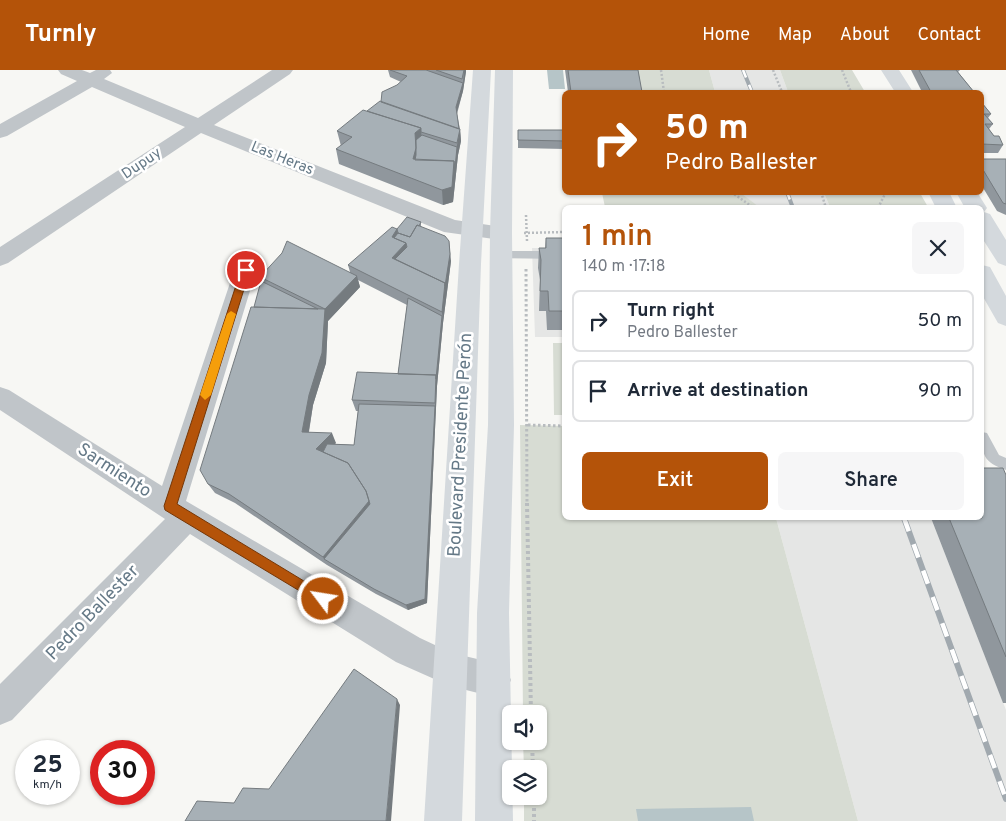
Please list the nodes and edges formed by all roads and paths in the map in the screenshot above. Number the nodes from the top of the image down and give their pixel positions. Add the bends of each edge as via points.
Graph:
1 (67, 70) edge
2 (109, 70) edge
3 (284, 70) edge
4 (482, 70) edge
5 (504, 70) edge
6 (661, 70) edge
7 (773, 70) edge
8 (842, 70) edge
9 (890, 70) edge
10 (92, 80) junction
11 (664, 90) edge
12 (781, 90) edge
13 (850, 90) edge
14 (903, 90) edge
15 (200, 126) junction
16 (0, 132) edge
17 (735, 195) edge
18 (750, 205) edge
19 (990, 228) edge
20 (473, 231) junction
21 (562, 233) edge
22 (501, 244) junction
23 (562, 254) edge
24 (0, 258) edge
25 (1006, 258) edge
26 (246, 270) dead end
27 (984, 277) edge
28 (1006, 317) edge
29 (0, 397) edge
30 (520, 425) dead end
31 (562, 426) edge
32 (984, 441) edge
33 (1006, 464) edge
34 (178, 512) junction
35 (450, 669) junction
36 (494, 680) junction
37 (0, 708) edge
38 (534, 805) edge
39 (443, 821) edge
40 (494, 821) edge
41 (534, 821) edge

1 - 10 street, Las Heras
2 - 10 street
3 - 15 street, Dupuy
4 - 20 street, Boulevard Presidente Perón
5 - 22 street, Boulevard Presidente Perón
6 - 11 path
7 - 12 path
8 - 13 path
9 - 14 street
10 - 15 street, Las Heras
10 - 16 street
15 - 20 street, Las Heras via 452,227
15 - 24 street, Dupuy
17 - 18 path
19 - 25 street
20 - 22 street, Las Heras
20 - 35 street, Boulevard Presidente Perón
21 - 22 path
22 - 23 lane
22 - 36 street, Boulevard Presidente Perón via 501,425 493,613
26 - 34 street, Pedro Ballester
27 - 28 street
29 - 34 street, Sarmiento
30 - 31 path
32 - 33 lane via 994,459
34 - 35 street, Sarmiento via 408,650
34 - 37 street, Pedro Ballester
35 - 36 street, Sarmiento
35 - 39 street, Boulevard Presidente Perón
36 - 40 street, Boulevard Presidente Perón
38 - 41 path

